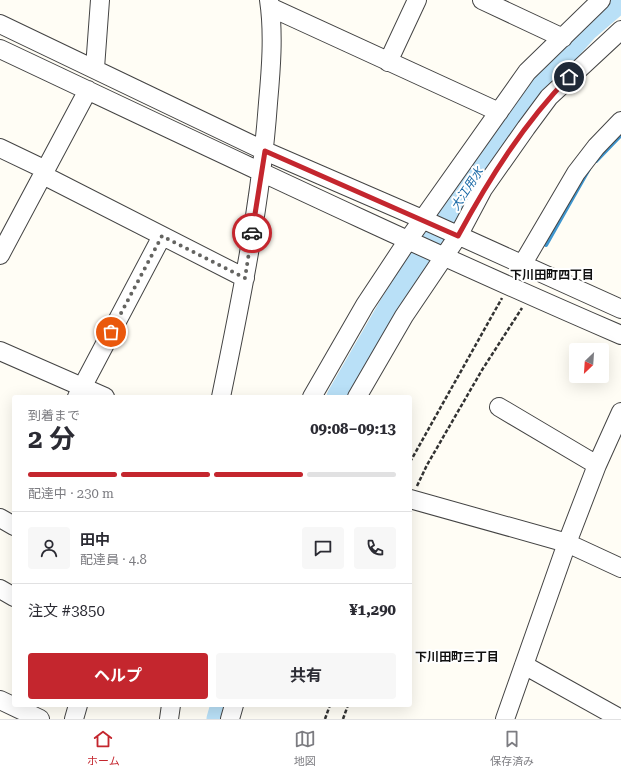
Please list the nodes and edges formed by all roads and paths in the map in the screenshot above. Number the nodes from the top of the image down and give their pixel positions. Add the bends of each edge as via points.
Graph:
1 (100, 0) edge
2 (482, 0) edge
3 (601, 0) edge
4 (269, 4) edge
5 (412, 4) edge
6 (0, 24) edge
7 (621, 30) edge
8 (563, 38) junction
9 (0, 49) edge
10 (388, 62) junction
11 (95, 68) junction
12 (88, 90) junction
13 (499, 112) junction
14 (621, 121) edge
15 (0, 148) edge
16 (265, 151) junction
17 (44, 172) junction
18 (262, 174) junction
19 (425, 221) junction
20 (456, 235) junction
21 (162, 236) junction
22 (411, 241) junction
23 (2, 245) edge
24 (442, 257) junction
25 (522, 264) junction
26 (245, 278) junction
27 (509, 286) junction
28 (529, 296) junction
29 (621, 309) edge
30 (621, 335) edge
31 (0, 351) edge
32 (79, 392) edge
33 (95, 395) edge
34 (221, 395) edge
35 (313, 395) edge
36 (359, 395) edge
37 (499, 408) dead end
38 (621, 412) edge
39 (412, 458) edge
40 (597, 465) junction
41 (412, 499) edge
42 (566, 543) junction
43 (621, 568) edge
44 (0, 589) edge
45 (12, 595) edge
46 (524, 665) junction
47 (0, 700) edge
48 (12, 706) edge
49 (15, 707) edge
50 (77, 707) edge
51 (171, 707) edge
52 (233, 707) edge
53 (329, 707) edge
54 (347, 707) edge
55 (40, 719) edge
56 (74, 719) edge
57 (169, 719) edge
58 (230, 719) edge
59 (325, 719) edge
60 (343, 719) edge
61 (505, 719) edge
62 (621, 719) edge

1 - 11 street
2 - 8 street
3 - 8 street
4 - 10 street
4 - 16 street via 271,64
5 - 10 street
6 - 11 street
7 - 20 street via 550,97 483,189
8 - 13 street via 527,72
9 - 12 street
10 - 13 street
11 - 16 street
12 - 17 street
12 - 18 street
13 - 19 street
14 - 25 street via 576,173
15 - 17 street
16 - 18 street
16 - 19 street
17 - 21 street
17 - 23 street
18 - 22 street
18 - 26 street
19 - 20 street
19 - 22 street
20 - 24 street
20 - 25 street
21 - 26 street
21 - 32 street
22 - 24 street
22 - 35 street via 365,305
24 - 27 street
24 - 36 street via 404,316
25 - 29 street
26 - 34 street
27 - 28 street
27 - 39 path
28 - 30 street
28 - 41 path via 482,370 427,465
31 - 32 street
32 - 33 street
37 - 40 street
38 - 40 street
40 - 42 street
41 - 42 street
42 - 43 street
42 - 46 street
44 - 45 street
46 - 61 street
46 - 62 street
47 - 48 street
49 - 55 street
50 - 56 street
51 - 57 street
52 - 58 street
53 - 59 path
54 - 60 path

